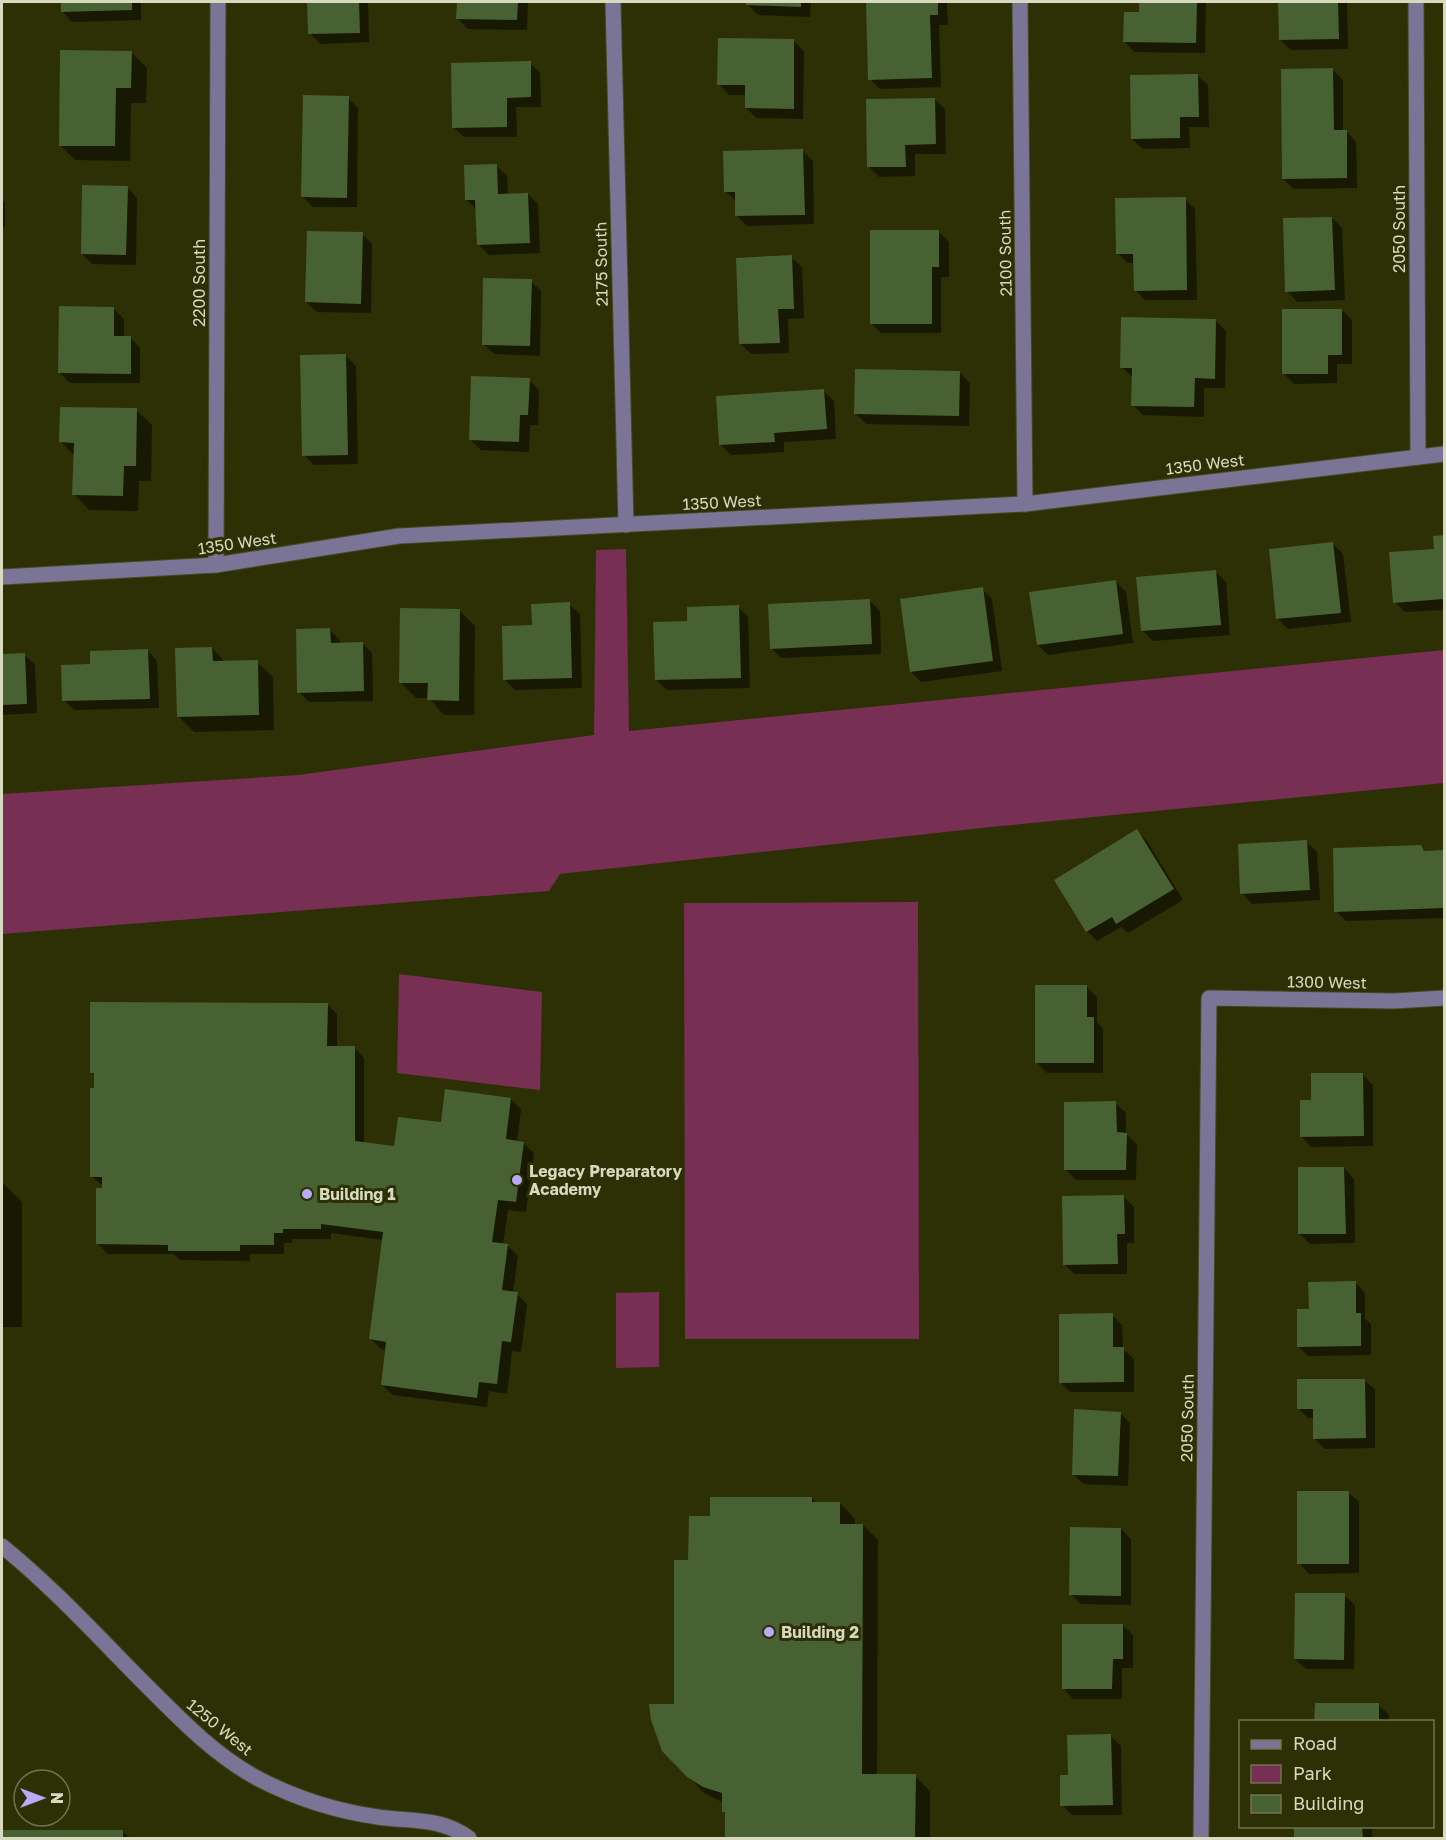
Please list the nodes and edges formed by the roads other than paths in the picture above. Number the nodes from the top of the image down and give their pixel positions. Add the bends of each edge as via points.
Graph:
1 (218, 2) edge
2 (613, 2) edge
3 (1020, 2) edge
4 (1416, 2) edge
5 (1444, 454) edge
6 (1418, 457) junction
7 (1026, 504) junction
8 (626, 525) junction
9 (216, 566) junction
10 (2, 577) edge
11 (1209, 998) joint
12 (1444, 998) edge
13 (2, 1546) edge
14 (469, 1839) edge
15 (1201, 1839) edge

1 - 9 street, 2200 South
2 - 8 street, 2175 South
3 - 7 street, 2100 South
4 - 6 street, 2050 South
5 - 6 street, 1350 West
6 - 7 street, 1350 West
7 - 8 street, 1350 West
8 - 9 street, 1350 West via 399,536
9 - 10 street, 1350 West
11 - 12 street, 1300 West
11 - 15 street, 2050 South
13 - 14 street, 1250 West via 203,1741 230,1761 316,1804 445,1825

